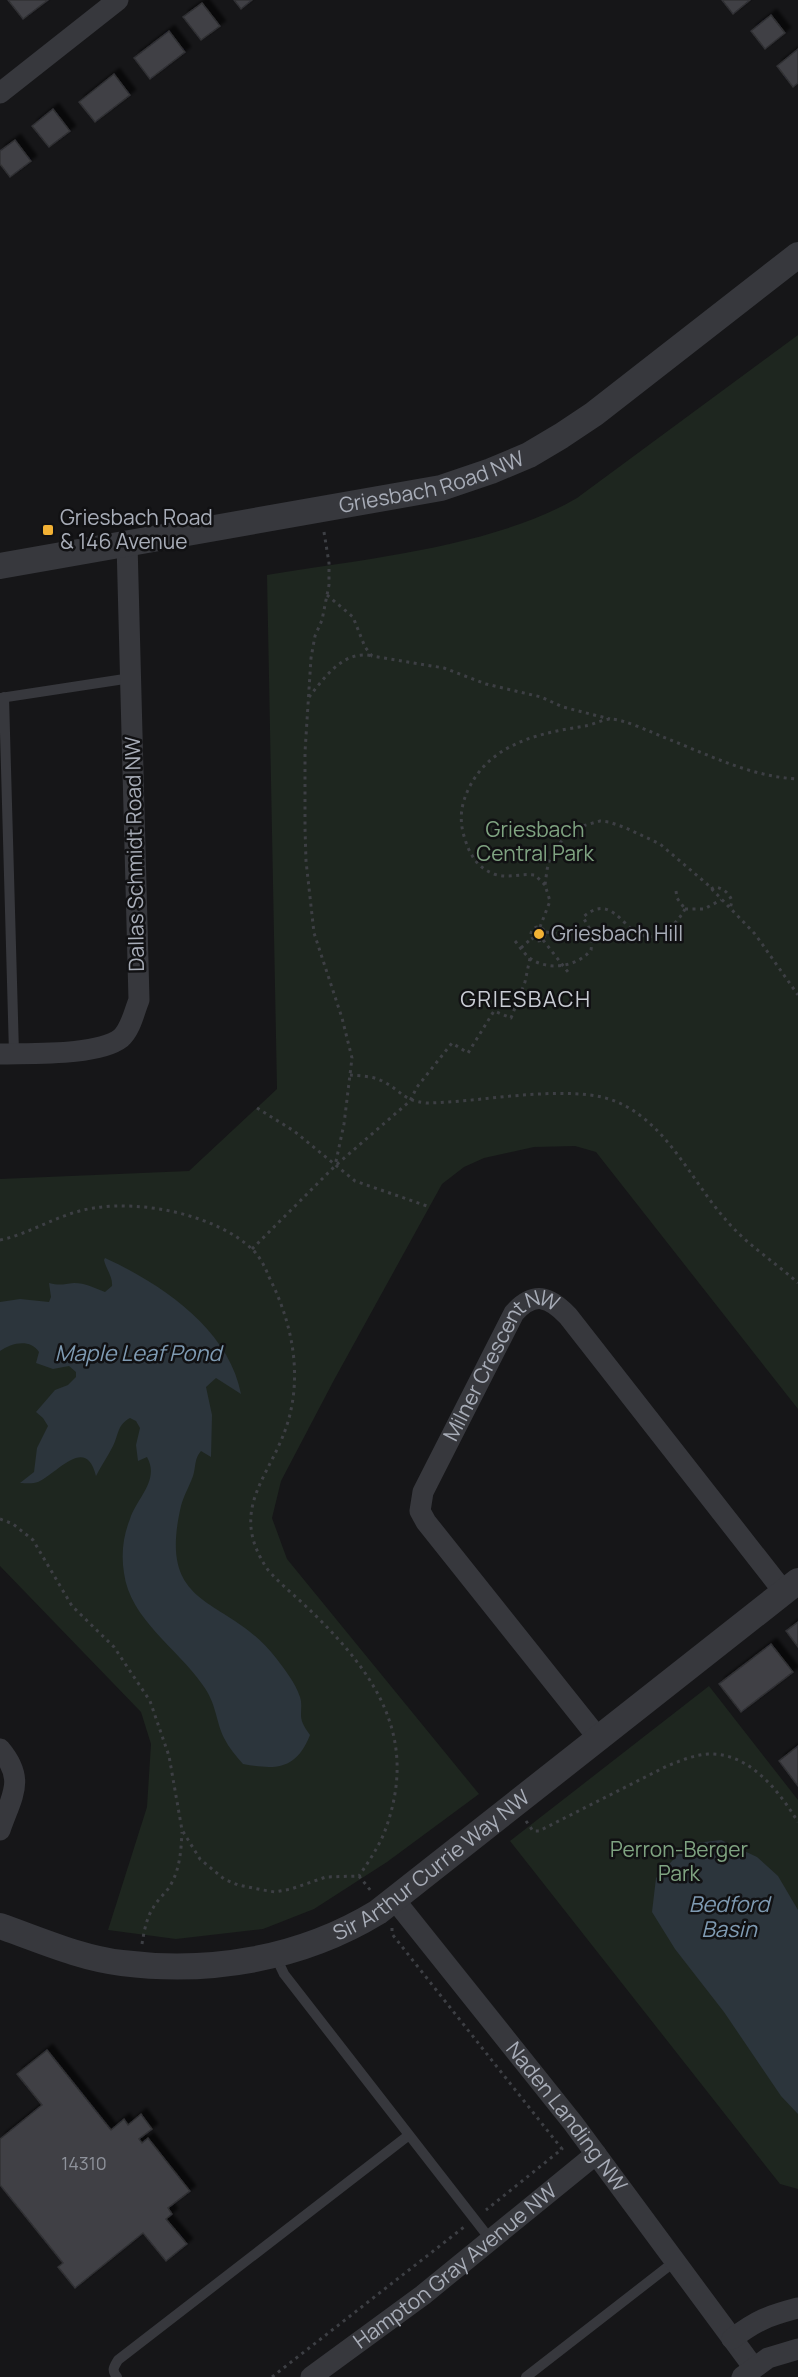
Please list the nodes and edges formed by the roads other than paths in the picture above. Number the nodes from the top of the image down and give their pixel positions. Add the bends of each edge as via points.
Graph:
1 (118, 0) edge
2 (0, 93) edge
3 (798, 255) edge
4 (127, 543) junction
5 (0, 566) edge
6 (131, 678) junction
7 (2, 697) edge
8 (7, 1054) edge
9 (791, 1587) edge
10 (599, 1739) junction
11 (0, 1749) edge
12 (0, 1830) edge
13 (384, 1897) junction
14 (0, 1926) edge
15 (275, 1954) junction
16 (409, 2134) junction
17 (596, 2154) junction
18 (490, 2239) junction
19 (674, 2262) junction
20 (798, 2308) edge
21 (732, 2339) junction
22 (798, 2349) edge
23 (748, 2374) edge
24 (117, 2377) edge
25 (311, 2377) edge
26 (526, 2377) edge

1 - 2 street
3 - 4 street, Griesbach Road NW via 594,414 529,455 441,488
4 - 5 street, Griesbach Road NW
4 - 6 street, Dallas Schmidt Road NW
6 - 7 lane
6 - 8 street, Dallas Schmidt Road NW via 139,1000 122,1037 111,1043 95,1049
7 - 8 lane
9 - 10 street, Sir Arthur Currie Way NW
9 - 10 street, Milner Crescent NW via 568,1316 550,1300 539,1298 522,1305 514,1313 423,1492 420,1511
10 - 13 street, Sir Arthur Currie Way NW via 514,1806
11 - 12 street via 15,1773 15,1786
13 - 15 street, Sir Arthur Currie Way NW via 359,1923
13 - 17 street, Naden Landing NW
14 - 15 street, Sir Arthur Currie Way NW via 71,1952 122,1963 189,1968 257,1960
15 - 16 lane via 284,1974
16 - 18 lane
16 - 24 lane via 118,2360 113,2373
17 - 18 street, Hampton Gray Avenue NW
17 - 19 street, Naden Landing NW
18 - 25 street, Hampton Gray Avenue NW via 423,2295
19 - 21 street, Naden Landing NW
19 - 26 lane
20 - 21 street via 765,2316
21 - 23 street, Naden Landing NW
22 - 23 street, Naden Landing NW via 768,2358

